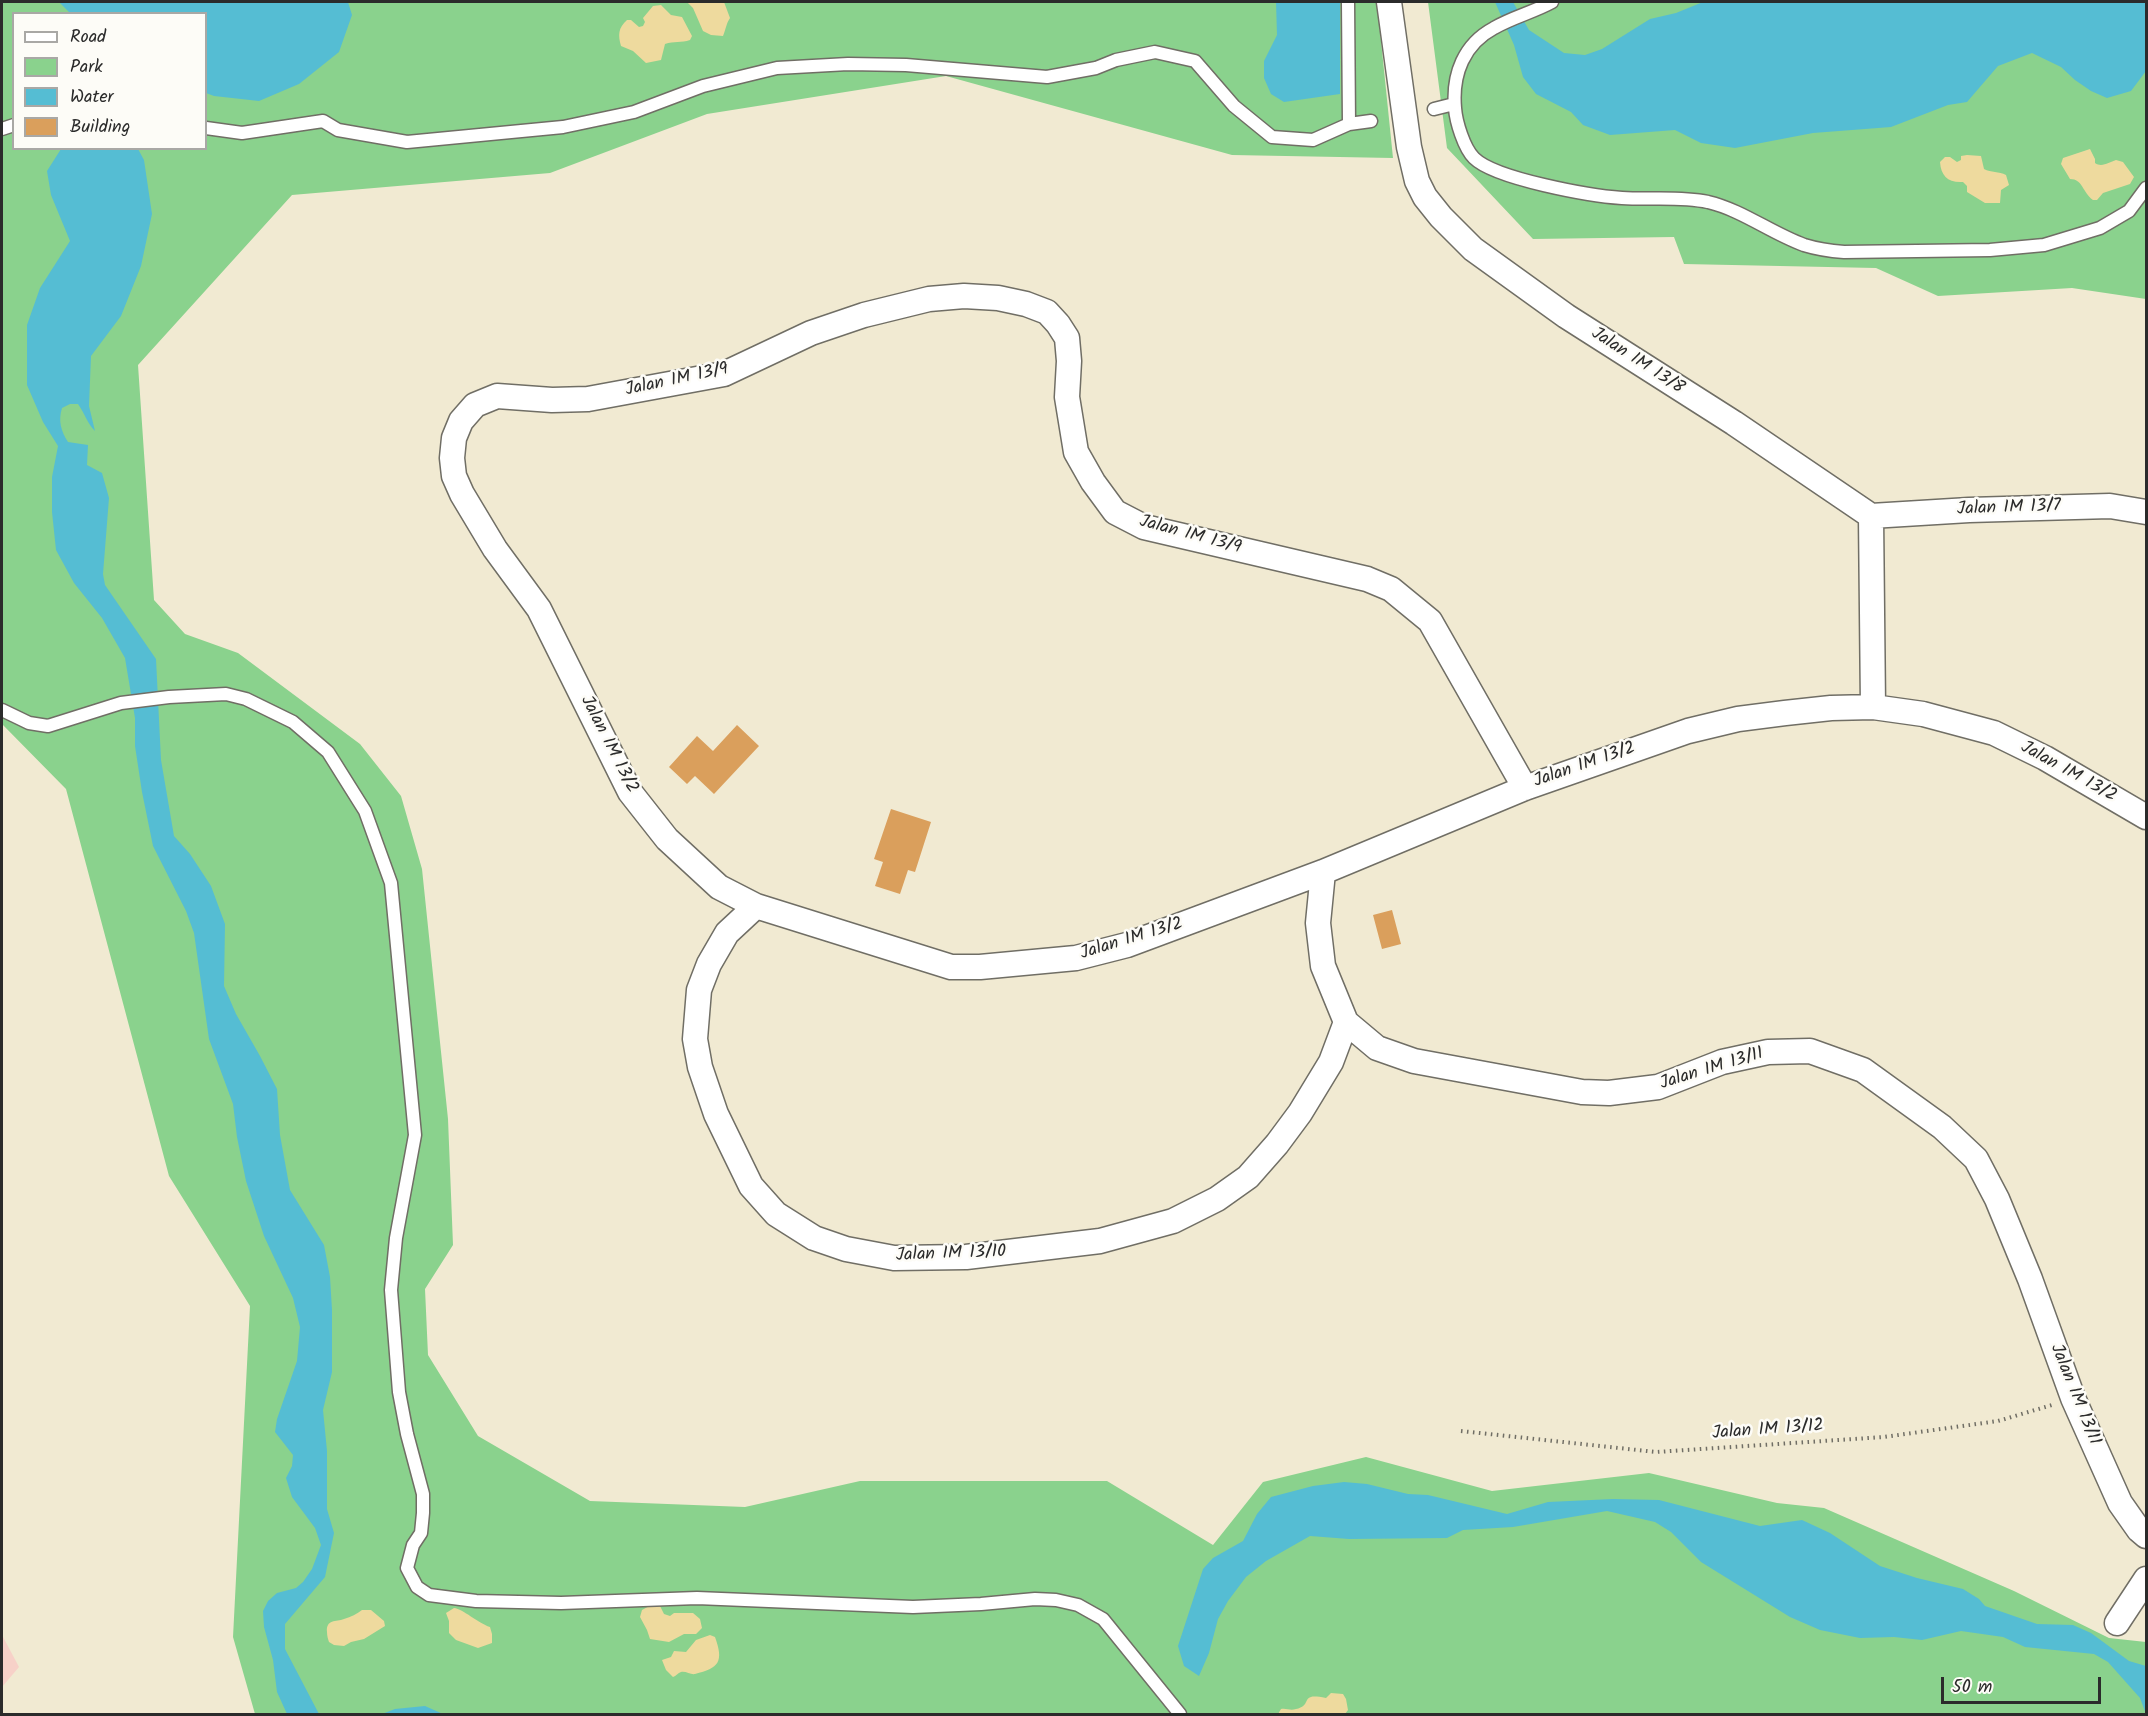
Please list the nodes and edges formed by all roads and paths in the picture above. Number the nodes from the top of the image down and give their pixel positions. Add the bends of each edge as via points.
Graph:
1 (1348, 2) edge
2 (1389, 2) edge
3 (1552, 2) edge
4 (1454, 104) junction
5 (1434, 109) dead end
6 (1371, 121) dead end
7 (1349, 124) junction
8 (207, 128) edge
9 (2146, 188) edge
10 (552, 400) joint
11 (2146, 512) edge
12 (1871, 516) junction
13 (1874, 707) junction
14 (2, 710) edge
15 (1525, 788) junction
16 (2146, 817) edge
17 (1323, 872) junction
18 (756, 906) junction
19 (1346, 1022) junction
20 (2073, 1398) junction
21 (1461, 1431) dead end
22 (2146, 1536) edge
23 (2146, 1579) edge
24 (2117, 1623) dead end
25 (1180, 1714) edge

1 - 7 lane
2 - 12 street, Jalan IM 13/8 via 1417,181 1441,217 1473,249 1566,316
3 - 4 lane via 1494,28 1475,42 1462,57
4 - 5 lane
4 - 9 lane via 1456,125 1474,158 1503,174 1621,198 1709,202 1803,245 1825,250 1990,250 2044,245 2100,228 2129,211
6 - 7 lane
7 - 8 lane via 1313,140 1272,137 1234,106 1195,61 1155,52 1047,76 906,65 777,68 703,86 634,112 563,127 407,142 338,130 323,121 242,133
10 - 15 street, Jalan IM 13/9 via 588,399 724,374 811,333 929,299 998,298 1047,312 1067,338 1067,398 1076,452 1115,512 1144,527 1366,579 1391,589 1430,621
10 - 18 street, Jalan IM 13/2 via 497,396 475,405 461,421 454,438 454,476 495,549 539,609 630,792 668,838 719,887
11 - 12 street, Jalan IM 13/7 via 2110,506
12 - 13 street
13 - 15 street, Jalan IM 13/2 via 1738,719 1688,731
13 - 16 street, Jalan IM 13/2 via 1923,714 1994,733
14 - 25 lane via 29,723 48,726 121,703 226,694 246,699 293,722 328,752 365,811 392,883 415,1135 396,1238 392,1290 399,1392 423,1494 421,1533 407,1568 417,1587 429,1595 476,1601 561,1603 697,1598 913,1607 1056,1600 1078,1605 1103,1619
15 - 17 street, Jalan IM 13/2
17 - 18 street, Jalan IM 13/2 via 1127,945 1076,958 980,967 951,967
17 - 19 street, Jalan IM 13/11 via 1318,923 1323,966
18 - 19 street, Jalan IM 13/10 via 727,933 708,964 699,990 695,1039 716,1114 751,1186 776,1214 814,1238 894,1258 966,1257 1100,1241 1173,1221 1217,1199 1248,1177 1300,1113 1331,1062
19 - 20 street, Jalan IM 13/11 via 1377,1048 1413,1061 1582,1092 1658,1087 1722,1062 1768,1052 1810,1051 1863,1070 1942,1127 1976,1159 2022,1259
20 - 21 path, Jalan IM 13/12 via 1998,1421 1884,1437 1656,1452
20 - 22 street, Jalan IM 13/11 via 2120,1503
23 - 24 street

